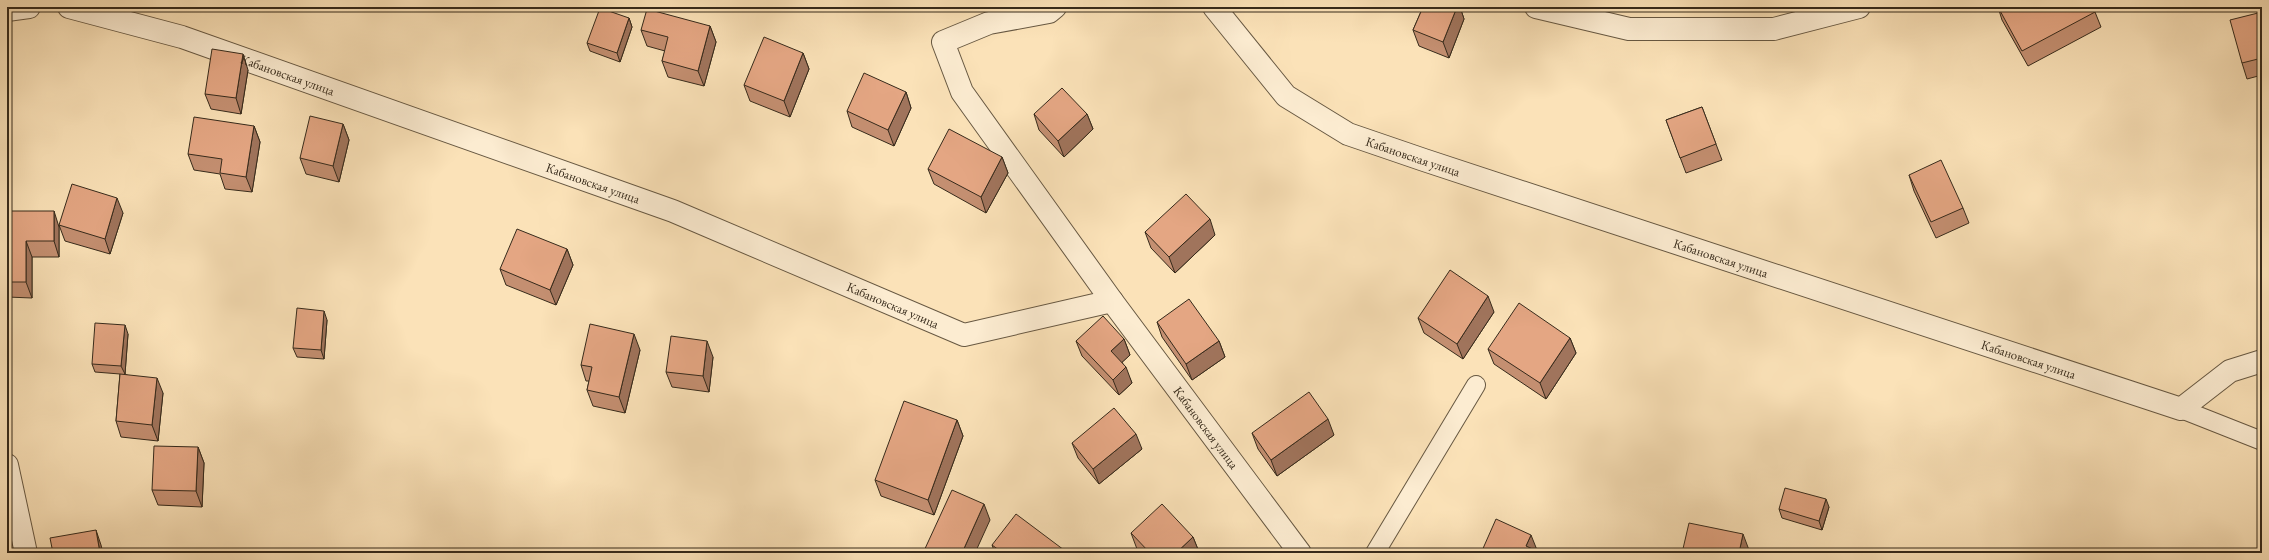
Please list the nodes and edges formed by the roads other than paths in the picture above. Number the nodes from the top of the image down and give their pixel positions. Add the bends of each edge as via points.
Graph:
1 (29, 7) edge
2 (69, 7) edge
3 (1055, 7) edge
4 (1214, 7) edge
5 (1536, 7) edge
6 (1859, 7) edge
7 (7, 10) edge
8 (1112, 301) junction
9 (2262, 361) edge
10 (1476, 385) dead end
11 (2181, 409) junction
12 (2262, 441) edge
13 (7, 465) edge
14 (26, 553) edge
15 (1300, 553) edge
16 (1375, 553) edge

1 - 7 street
2 - 8 street, Кабановская улица via 182,37 672,211 964,335
3 - 8 street, Кабановская улица via 1049,12 989,23 942,42 962,92
4 - 11 street, Кабановская улица via 1286,96 1348,134
5 - 6 street via 1628,29 1774,29
8 - 15 street, Кабановская улица
9 - 11 street via 2230,371
10 - 16 lane
11 - 12 lane
13 - 14 street

